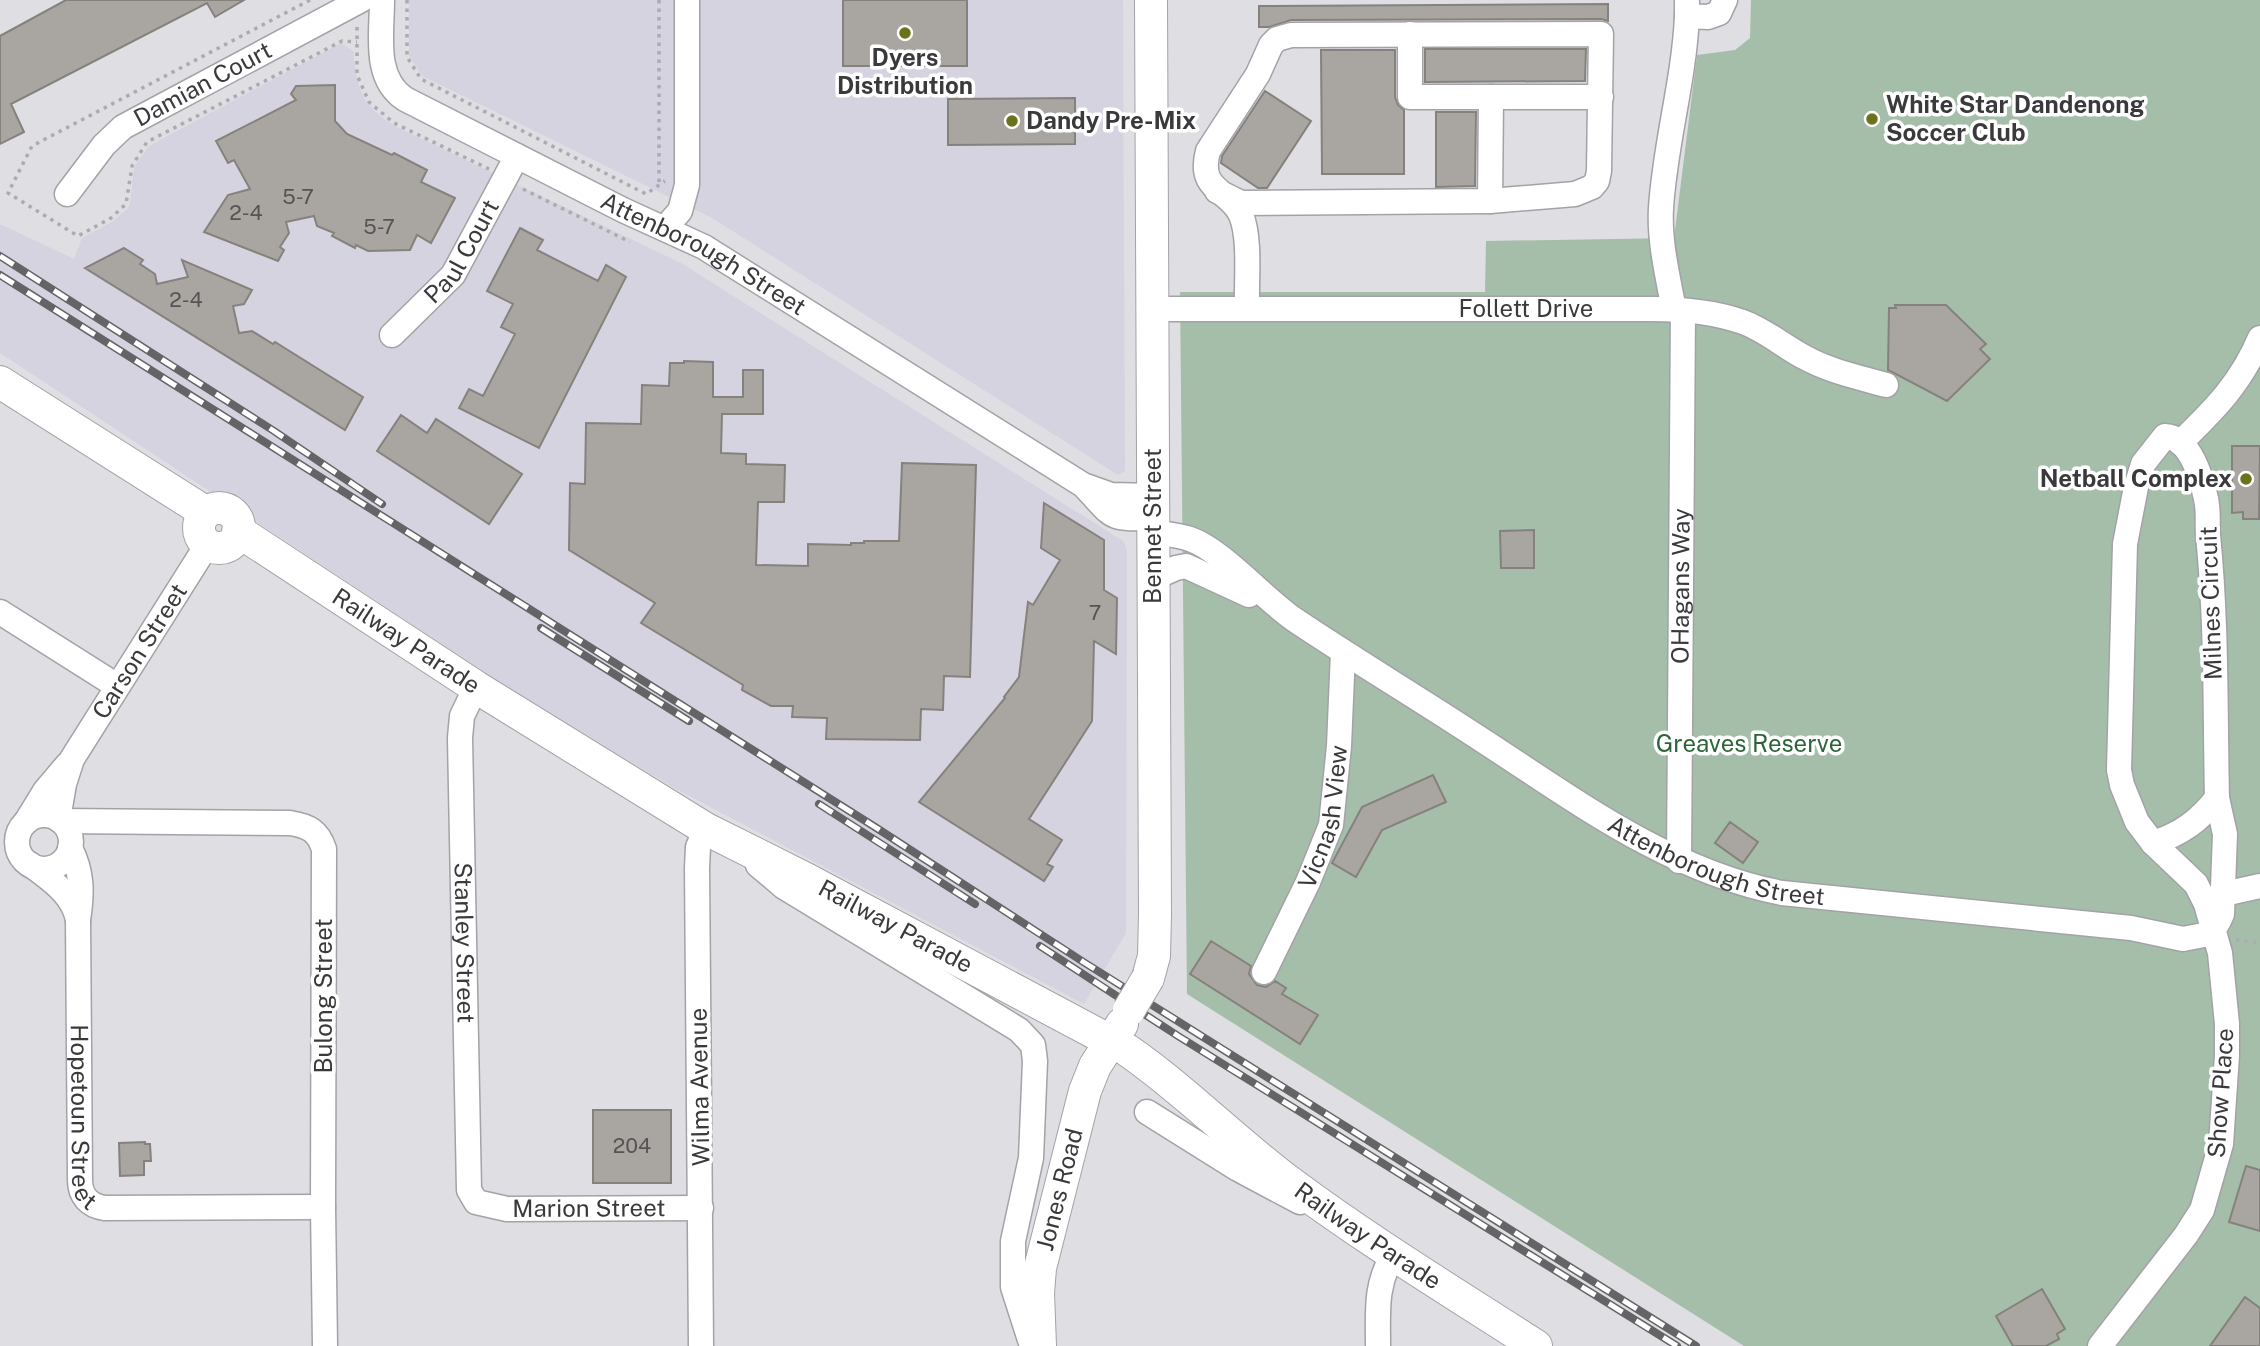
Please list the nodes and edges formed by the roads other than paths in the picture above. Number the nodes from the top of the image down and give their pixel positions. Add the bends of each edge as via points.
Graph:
1 (360, 0) edge
2 (382, 0) edge
3 (687, 0) edge
4 (1151, 0) edge
5 (1725, 0) edge
6 (1687, 8) edge
7 (1410, 34) junction
8 (1491, 97) junction
9 (1601, 97) junction
10 (517, 156) junction
11 (1217, 191) junction
12 (67, 194) dead end
13 (1490, 201) junction
14 (1279, 203) junction
15 (665, 228) junction
16 (1246, 240) junction
17 (1152, 309) junction
18 (1247, 309) junction
19 (1679, 310) junction
20 (393, 335) dead end
21 (2260, 338) edge
22 (0, 382) edge
23 (1886, 385) dead end
24 (2180, 443) junction
25 (205, 512) junction
26 (1153, 515) junction
27 (238, 531) junction
28 (207, 545) junction
29 (1153, 578) junction
30 (0, 611) edge
31 (1281, 611) junction
32 (1343, 652) junction
33 (117, 686) junction
34 (476, 687) junction
35 (72, 759) junction
36 (2217, 798) junction
37 (16, 825) edge
38 (65, 833) junction
39 (717, 835) junction
40 (2153, 843) junction
41 (0, 844) edge
42 (1679, 861) junction
43 (28, 863) junction
44 (2260, 886) edge
45 (2224, 894) junction
46 (78, 920) junction
47 (2212, 931) junction
48 (1264, 972) dead end
49 (1112, 1040) junction
50 (1147, 1112) dead end
51 (476, 1202) joint
52 (323, 1207) junction
53 (701, 1208) junction
54 (1358, 1231) junction
55 (1393, 1254) junction
56 (325, 1346) edge
57 (701, 1346) edge
58 (1032, 1346) edge
59 (1040, 1346) edge
60 (1378, 1346) edge
61 (1536, 1346) edge
62 (2100, 1346) edge

1 - 12 street, Damian Court via 123,127
2 - 10 street, Attenborough Street via 383,66 394,91
3 - 15 street via 686,191 682,206
4 - 17 main road, Bennet Street
5 - 6 street via 1716,15
6 - 19 street, OHagans Way via 1661,207 1662,235
7 - 8 street via 1410,97
7 - 9 street via 1601,34
7 - 11 street via 1277,39 1208,150 1208,174
8 - 9 street
8 - 13 street
9 - 13 street via 1599,171 1592,187 1575,194
10 - 15 street, Attenborough Street
10 - 20 street, Paul Court via 453,275
11 - 14 street via 1238,203
11 - 16 street via 1238,209
13 - 14 street
14 - 16 street via 1254,217
15 - 26 street, Attenborough Street via 704,247 1083,485 1117,518
16 - 18 street
17 - 18 street, Follett Drive
17 - 26 main road, Bennet Street
18 - 19 street, Follett Drive
19 - 23 street, Follett Drive via 1740,321 1810,360
19 - 42 street, OHagans Way
21 - 24 street via 2236,385
22 - 25 main road
24 - 36 street, Milnes Circuit via 2191,453 2207,500
24 - 40 street via 2165,436 2143,464 2123,569 2119,770 2132,813
25 - 27 main road via 229,510 237,519
25 - 28 main road via 198,531
26 - 29 main road, Bennet Street
26 - 31 street, Attenborough Street via 1180,537 1213,552
27 - 28 main road via 228,545
27 - 34 main road, Railway Parade
28 - 33 street, Carson Street
29 - 31 street, Attenborough Street via 1188,567
29 - 49 main road, Bennet Street, bridge via 1154,956 1148,978
30 - 33 street
31 - 32 street, Attenborough Street
32 - 42 street, Attenborough Street via 1601,817
32 - 48 street, Vicnash View via 1331,825
33 - 35 street, Carson Street
34 - 39 main road, Railway Parade
34 - 51 street, Stanley Street via 464,709 460,737 469,1190
35 - 37 street, Carson Street
35 - 38 street, Carson Street via 64,784
36 - 40 street via 2190,827
36 - 45 street, Milnes Circuit via 2225,834
37 - 38 street via 42,815
37 - 43 street via 17,846
38 - 43 street via 65,858 53,867
38 - 46 street, Hopetoun Street via 81,883
38 - 52 street, Bulong Street via 133,824 290,823 303,825 320,837 324,849
39 - 49 main road, Railway Parade
39 - 53 street, Wilma Avenue via 697,853
39 - 58 street via 785,887 1019,1030 1031,1042 1035,1061 1031,1158 1013,1250 1014,1290
40 - 47 street via 2196,884
41 - 43 street, Hopetoun Street
42 - 47 street, Attenborough Street via 1782,893 2131,928 2181,939
43 - 46 street, Hopetoun Street via 67,895
44 - 45 street
45 - 47 street, Milnes Circuit via 2222,914
46 - 52 street, Hopetoun Street via 80,1180 86,1199 105,1208
47 - 62 street, Show Place via 2219,948 2227,1034 2223,1135 2217,1166 2194,1225
49 - 54 main road, Railway Parade via 1289,1182
49 - 59 main road, Jones Road via 1085,1091 1044,1253 1039,1284
50 - 54 street via 1258,1181
51 - 53 street, Marion Street via 507,1209
52 - 56 street, Bulong Street
53 - 57 street, Wilma Avenue
54 - 55 main road, Railway Parade
55 - 60 street via 1381,1280
55 - 61 main road, Railway Parade

